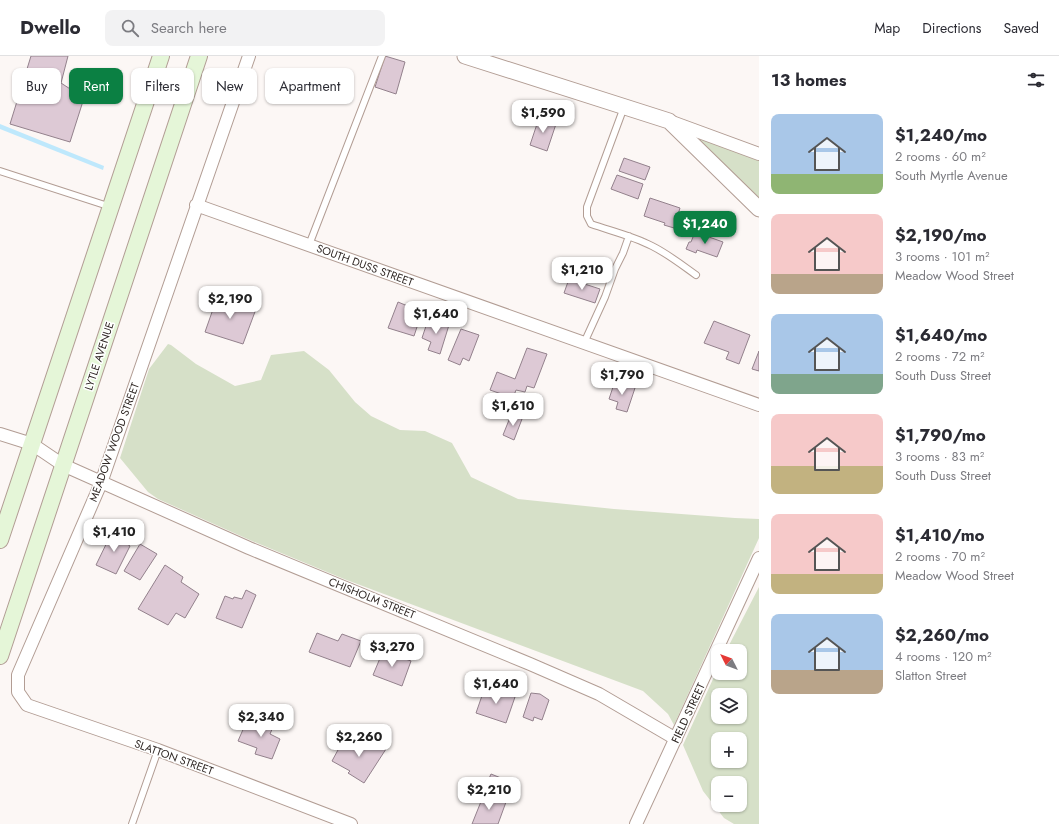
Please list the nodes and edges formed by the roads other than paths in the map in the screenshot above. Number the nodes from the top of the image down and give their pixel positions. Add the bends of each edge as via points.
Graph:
1 (161, 56) edge
2 (198, 56) edge
3 (248, 56) edge
4 (382, 56) edge
5 (465, 56) edge
6 (624, 107) junction
7 (668, 121) junction
8 (759, 154) edge
9 (0, 171) edge
10 (196, 205) junction
11 (111, 207) junction
12 (759, 209) edge
13 (629, 236) junction
14 (309, 245) junction
15 (696, 275) dead end
16 (584, 343) junction
17 (759, 405) edge
18 (0, 434) edge
19 (32, 444) junction
20 (63, 465) junction
21 (101, 483) junction
22 (0, 540) edge
23 (759, 558) edge
24 (0, 656) edge
25 (18, 675) joint
26 (676, 740) junction
27 (158, 750) junction
28 (132, 824) edge
29 (351, 824) edge
30 (636, 824) edge

1 - 11 main road
2 - 20 main road, LYTLE AVENUE
3 - 10 street, MEADOW WOOD STREET
4 - 14 lane
5 - 6 street
6 - 7 street
6 - 13 lane via 587,207 587,216 591,224
7 - 8 street
7 - 12 street
9 - 11 lane
10 - 14 street, SOUTH DUSS STREET
10 - 21 street, MEADOW WOOD STREET
11 - 19 main road
13 - 15 lane via 672,257
13 - 16 lane via 606,297
14 - 16 street, SOUTH DUSS STREET
16 - 17 street, SOUTH DUSS STREET
18 - 19 street, CHISHOLM STREET
19 - 20 street, CHISHOLM STREET
19 - 22 main road
20 - 21 street, CHISHOLM STREET
20 - 24 main road, LYTLE AVENUE
21 - 25 street, MEADOW WOOD STREET
21 - 26 street, CHISHOLM STREET via 249,548 600,694
23 - 26 street, FIELD STREET
25 - 27 street, SLATTON STREET via 18,692 27,705
26 - 30 street, FIELD STREET
27 - 28 lane
27 - 29 street, SLATTON STREET

